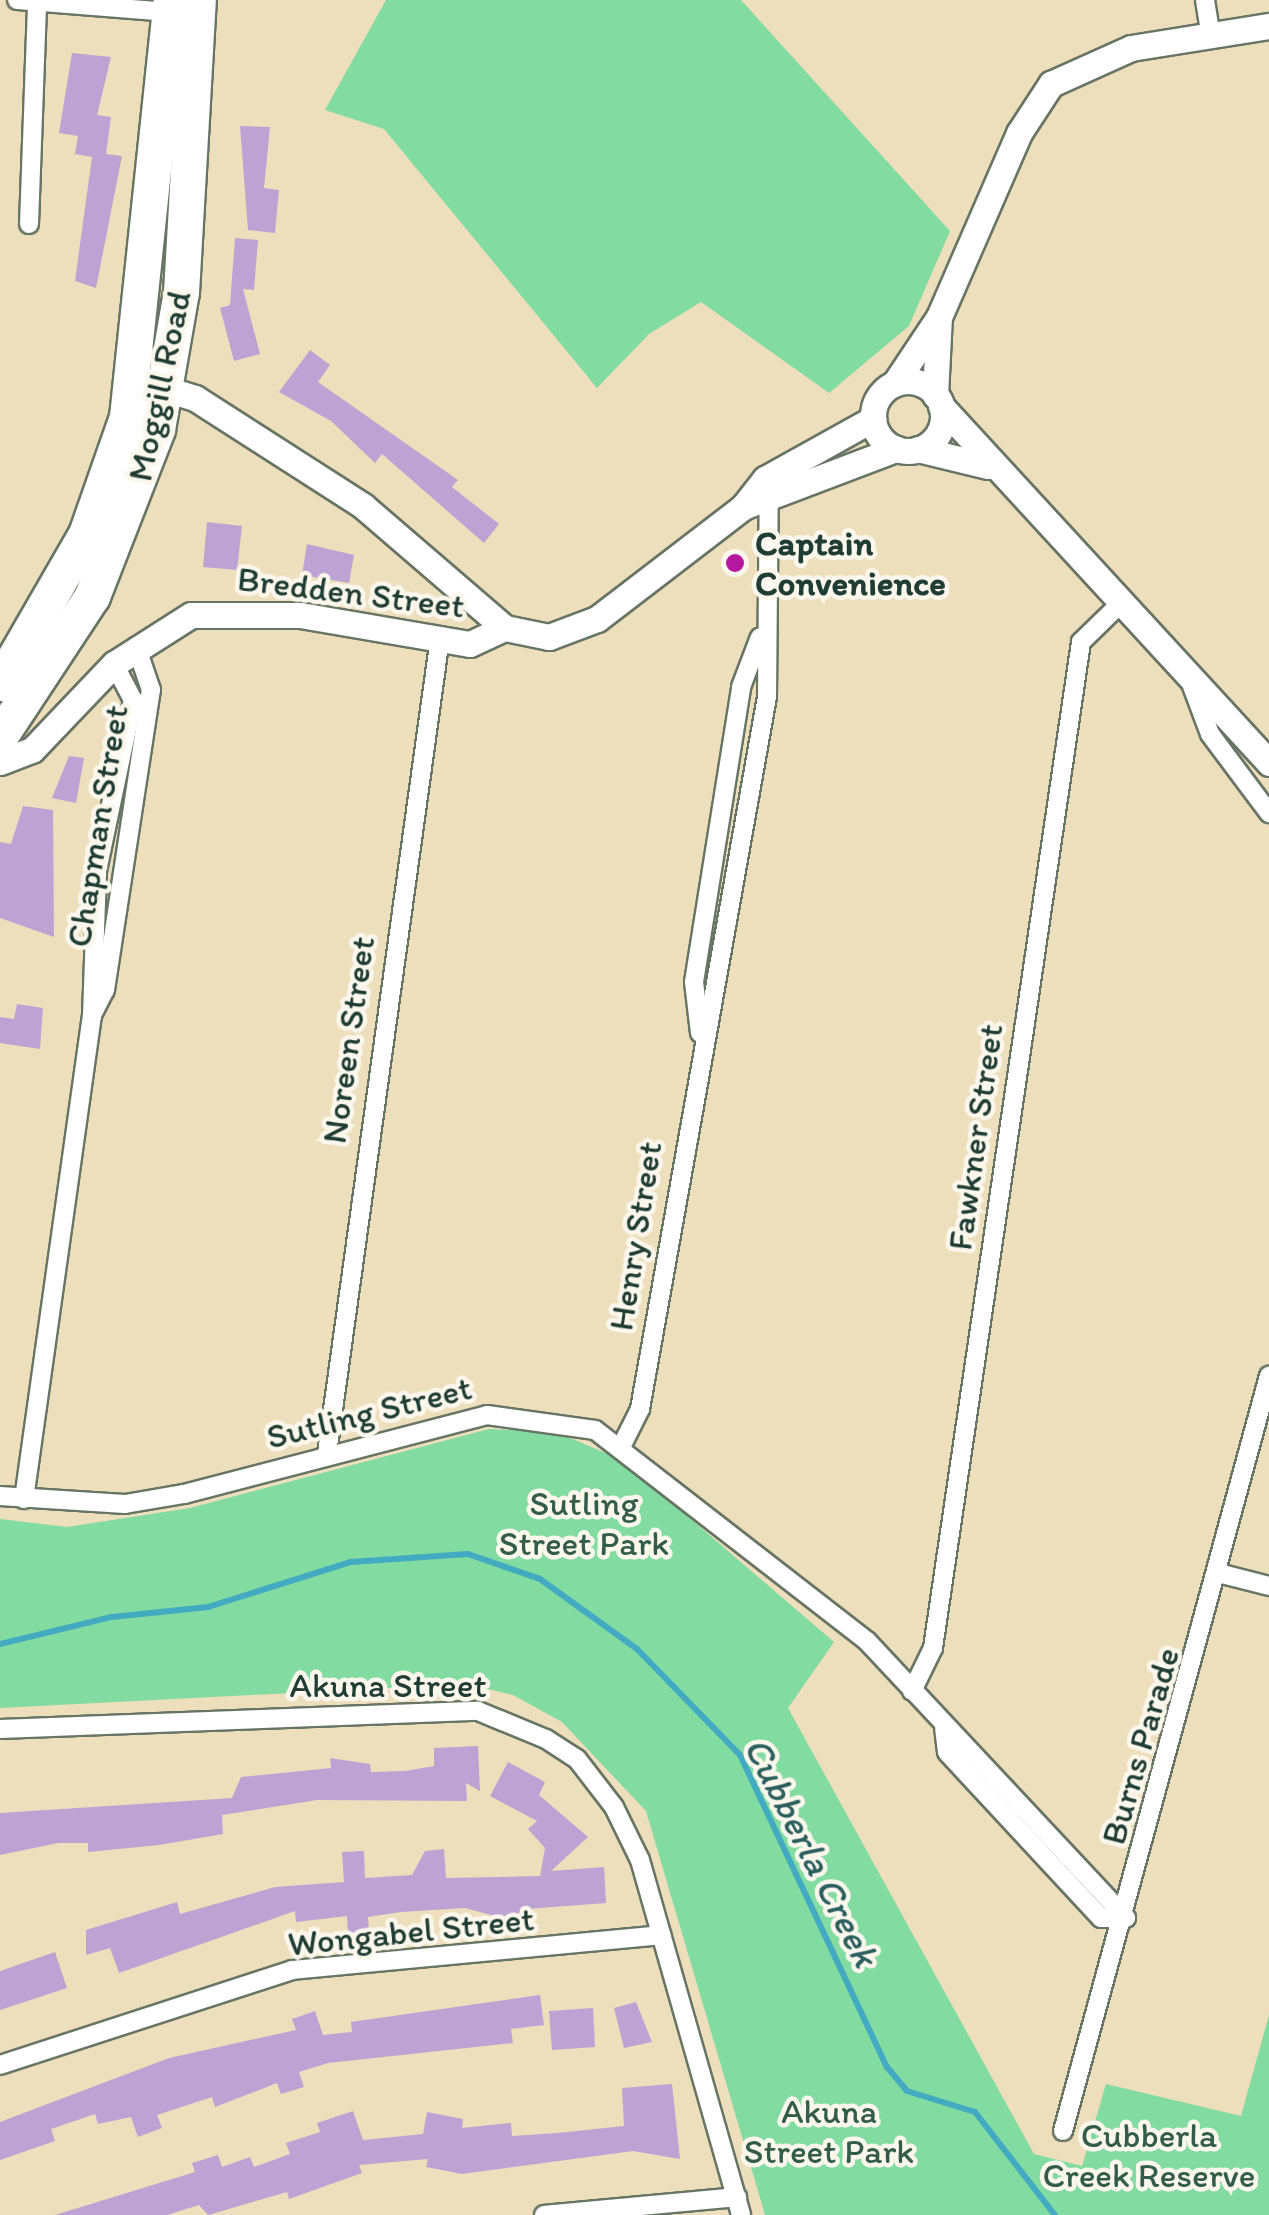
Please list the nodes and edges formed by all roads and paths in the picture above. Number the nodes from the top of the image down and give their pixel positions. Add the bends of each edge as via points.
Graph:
1 (18, 0) edge
2 (1206, 0) edge
3 (37, 3) junction
4 (180, 4) edge
5 (1269, 26) edge
6 (1211, 36) junction
7 (29, 224) dead end
8 (938, 317) junction
9 (895, 383) junction
10 (150, 384) junction
11 (938, 400) junction
12 (873, 420) junction
13 (907, 449) junction
14 (993, 468) junction
15 (769, 489) junction
16 (1120, 603) junction
17 (505, 628) junction
18 (763, 628) junction
19 (440, 638) junction
20 (136, 646) junction
21 (114, 664) junction
22 (1187, 672) junction
23 (0, 683) edge
24 (0, 736) edge
25 (0, 762) edge
26 (1269, 763) edge
27 (1269, 813) edge
28 (92, 1016) junction
29 (700, 1034) junction
30 (1269, 1376) edge
31 (622, 1444) junction
32 (327, 1452) junction
33 (0, 1496) edge
34 (24, 1500) junction
35 (1222, 1574) junction
36 (1269, 1586) edge
37 (912, 1691) junction
38 (0, 1728) edge
39 (1126, 1918) junction
40 (661, 1935) junction
41 (0, 2064) edge
42 (1064, 2131) dead end
43 (739, 2206) edge
44 (544, 2215) edge

1 - 3 street
2 - 6 street
3 - 4 street
3 - 7 street
4 - 10 highway, Moggill Road via 187,228
5 - 6 main road
6 - 8 main road via 1094,58 1051,84 1019,134
8 - 9 main road
8 - 11 main road
9 - 11 main road via 917,382
9 - 12 main road via 878,398
10 - 17 main road via 201,401 362,506
10 - 23 highway, Moggill Road via 86,534
10 - 24 highway, Moggill Road via 104,572
11 - 13 main road via 935,437
11 - 14 main road
12 - 13 main road
12 - 15 main road
13 - 14 main road
13 - 15 main road
14 - 16 main road
15 - 17 main road via 597,619 549,637
15 - 18 street, Henry Street
16 - 22 main road
16 - 37 street, Fawkner Street via 1081,642 933,1648
17 - 19 main road, Bredden Street via 470,644
18 - 29 street, Henry Street via 742,687 694,982
18 - 29 street, Henry Street via 767,697 721,983
19 - 20 main road, Bredden Street via 216,612 164,626
19 - 32 street, Noreen Street
20 - 21 main road, Bredden Street
20 - 28 street, Chapman Street via 150,690 105,990
21 - 25 main road, Bredden Street via 32,750
21 - 28 street, Chapman Street via 133,700 97,871
22 - 26 main road
22 - 27 street via 1210,734
28 - 34 street, Chapman Street
29 - 31 street, Henry Street via 640,1409
30 - 35 street, Burns Parade
31 - 32 street, Sutling Street via 540,1417 487,1415
31 - 37 street, Sutling Street via 867,1641
32 - 34 street, Sutling Street via 125,1504
33 - 34 street, Sutling Street
35 - 36 street
35 - 39 street, Burns Parade
37 - 39 street, Sutling Street via 944,1729 963,1736
38 - 40 street, Akuna Street via 505,1718 577,1759 614,1806
39 - 42 street, Burns Parade
40 - 41 street, Wongabel Street via 292,1970
40 - 43 street, Akuna Street
43 - 44 street

